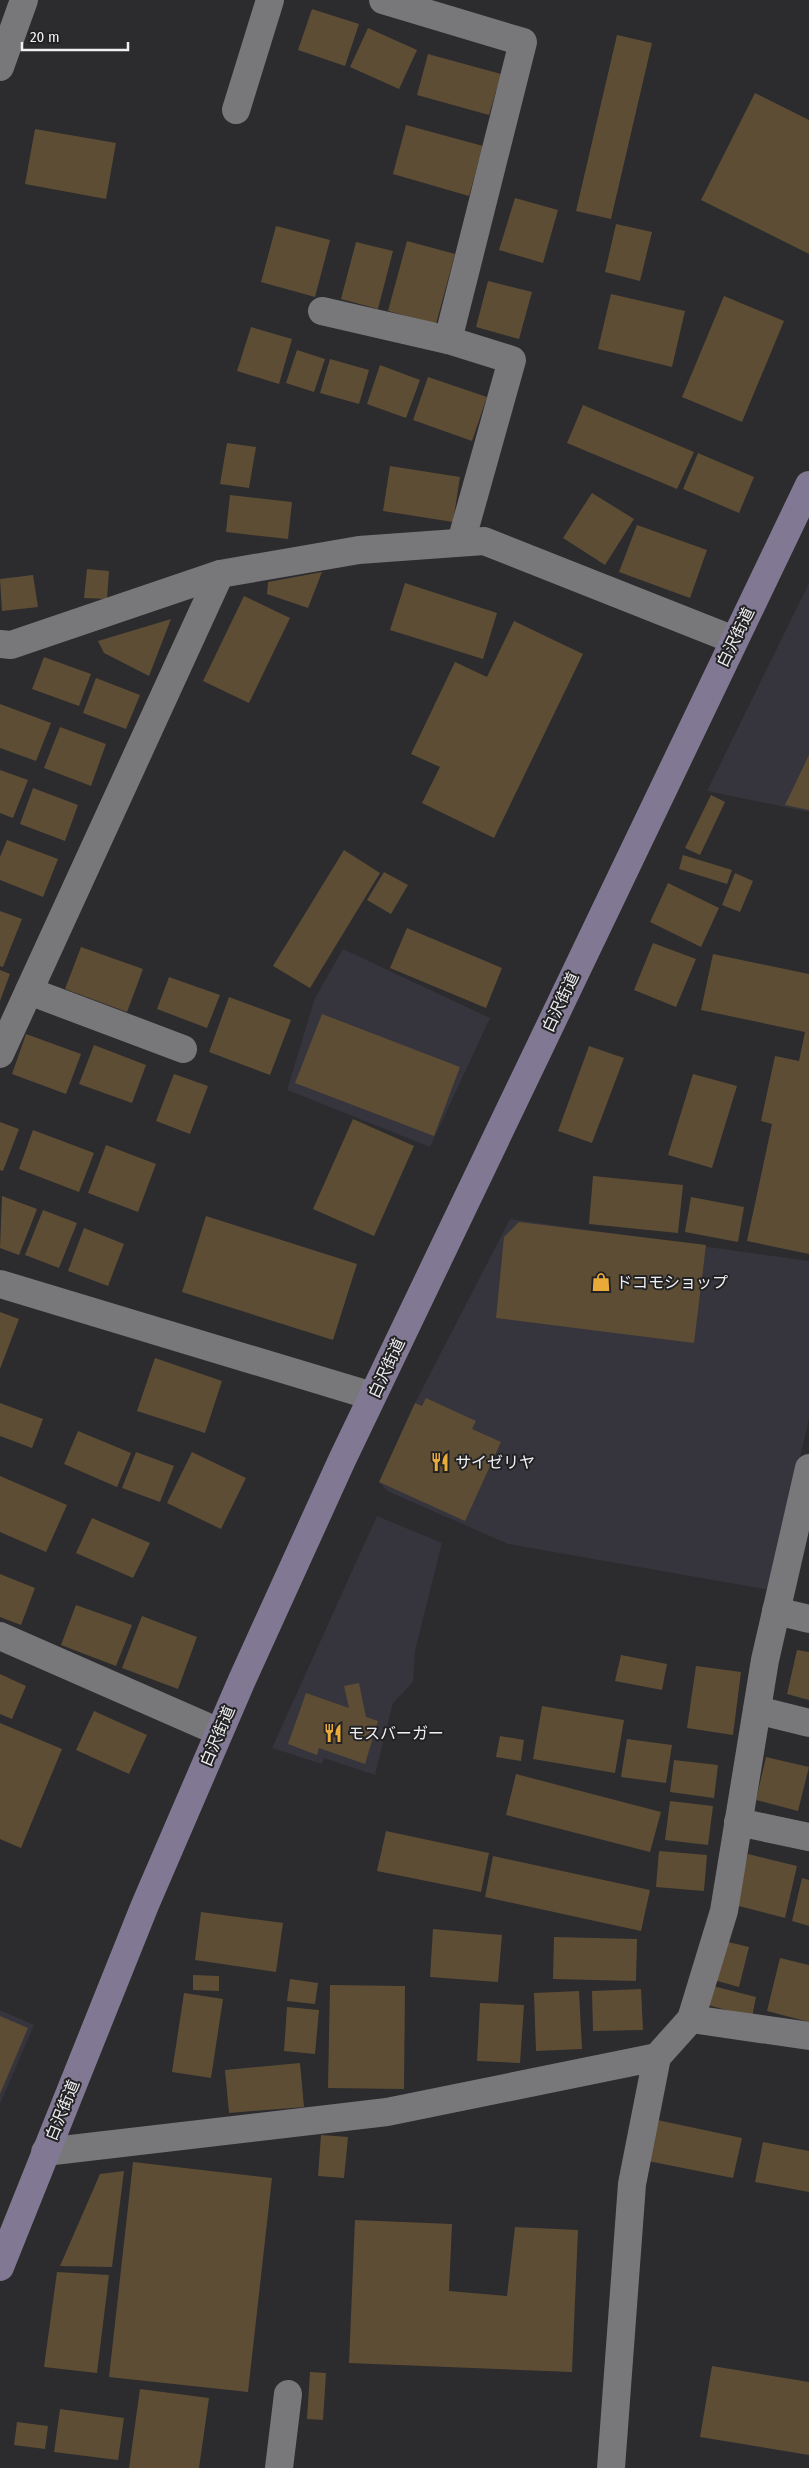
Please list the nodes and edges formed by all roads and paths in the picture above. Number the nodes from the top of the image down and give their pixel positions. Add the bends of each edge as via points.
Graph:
1 (24, 0) edge
2 (270, 0) edge
3 (383, 0) edge
4 (2, 57) edge
5 (236, 110) dead end
6 (322, 311) dead end
7 (448, 340) junction
8 (809, 485) edge
9 (461, 542) junction
10 (220, 574) junction
11 (734, 640) junction
12 (0, 644) edge
13 (29, 991) junction
14 (183, 1049) dead end
15 (0, 1054) edge
16 (0, 1284) edge
17 (372, 1396) junction
18 (809, 1468) edge
19 (776, 1611) junction
20 (809, 1619) edge
21 (0, 1636) edge
22 (756, 1710) junction
23 (809, 1723) edge
24 (219, 1732) junction
25 (738, 1822) junction
26 (809, 1837) edge
27 (691, 2019) junction
28 (809, 2036) edge
29 (657, 2058) junction
30 (45, 2152) junction
31 (0, 2268) edge
32 (288, 2394) dead end
33 (279, 2468) edge
34 (611, 2468) edge

1 - 4 street
2 - 5 street
3 - 7 street via 524,42
6 - 7 street
7 - 9 street via 512,360
8 - 11 main road, 白沢街道
9 - 10 street via 359,550
9 - 11 street via 484,541
10 - 12 street via 10,645
10 - 13 street
11 - 17 main road, 白沢街道
13 - 14 street
13 - 15 street
16 - 17 street
17 - 24 main road, 白沢街道
18 - 19 street
19 - 20 street
19 - 22 street
21 - 24 street
22 - 23 street
22 - 25 street
24 - 30 main road, 白沢街道
25 - 26 street
25 - 27 street via 724,1911
27 - 28 street
27 - 29 street
29 - 30 street via 387,2112
29 - 34 street via 632,2184
30 - 31 main road, 白沢街道
32 - 33 street

